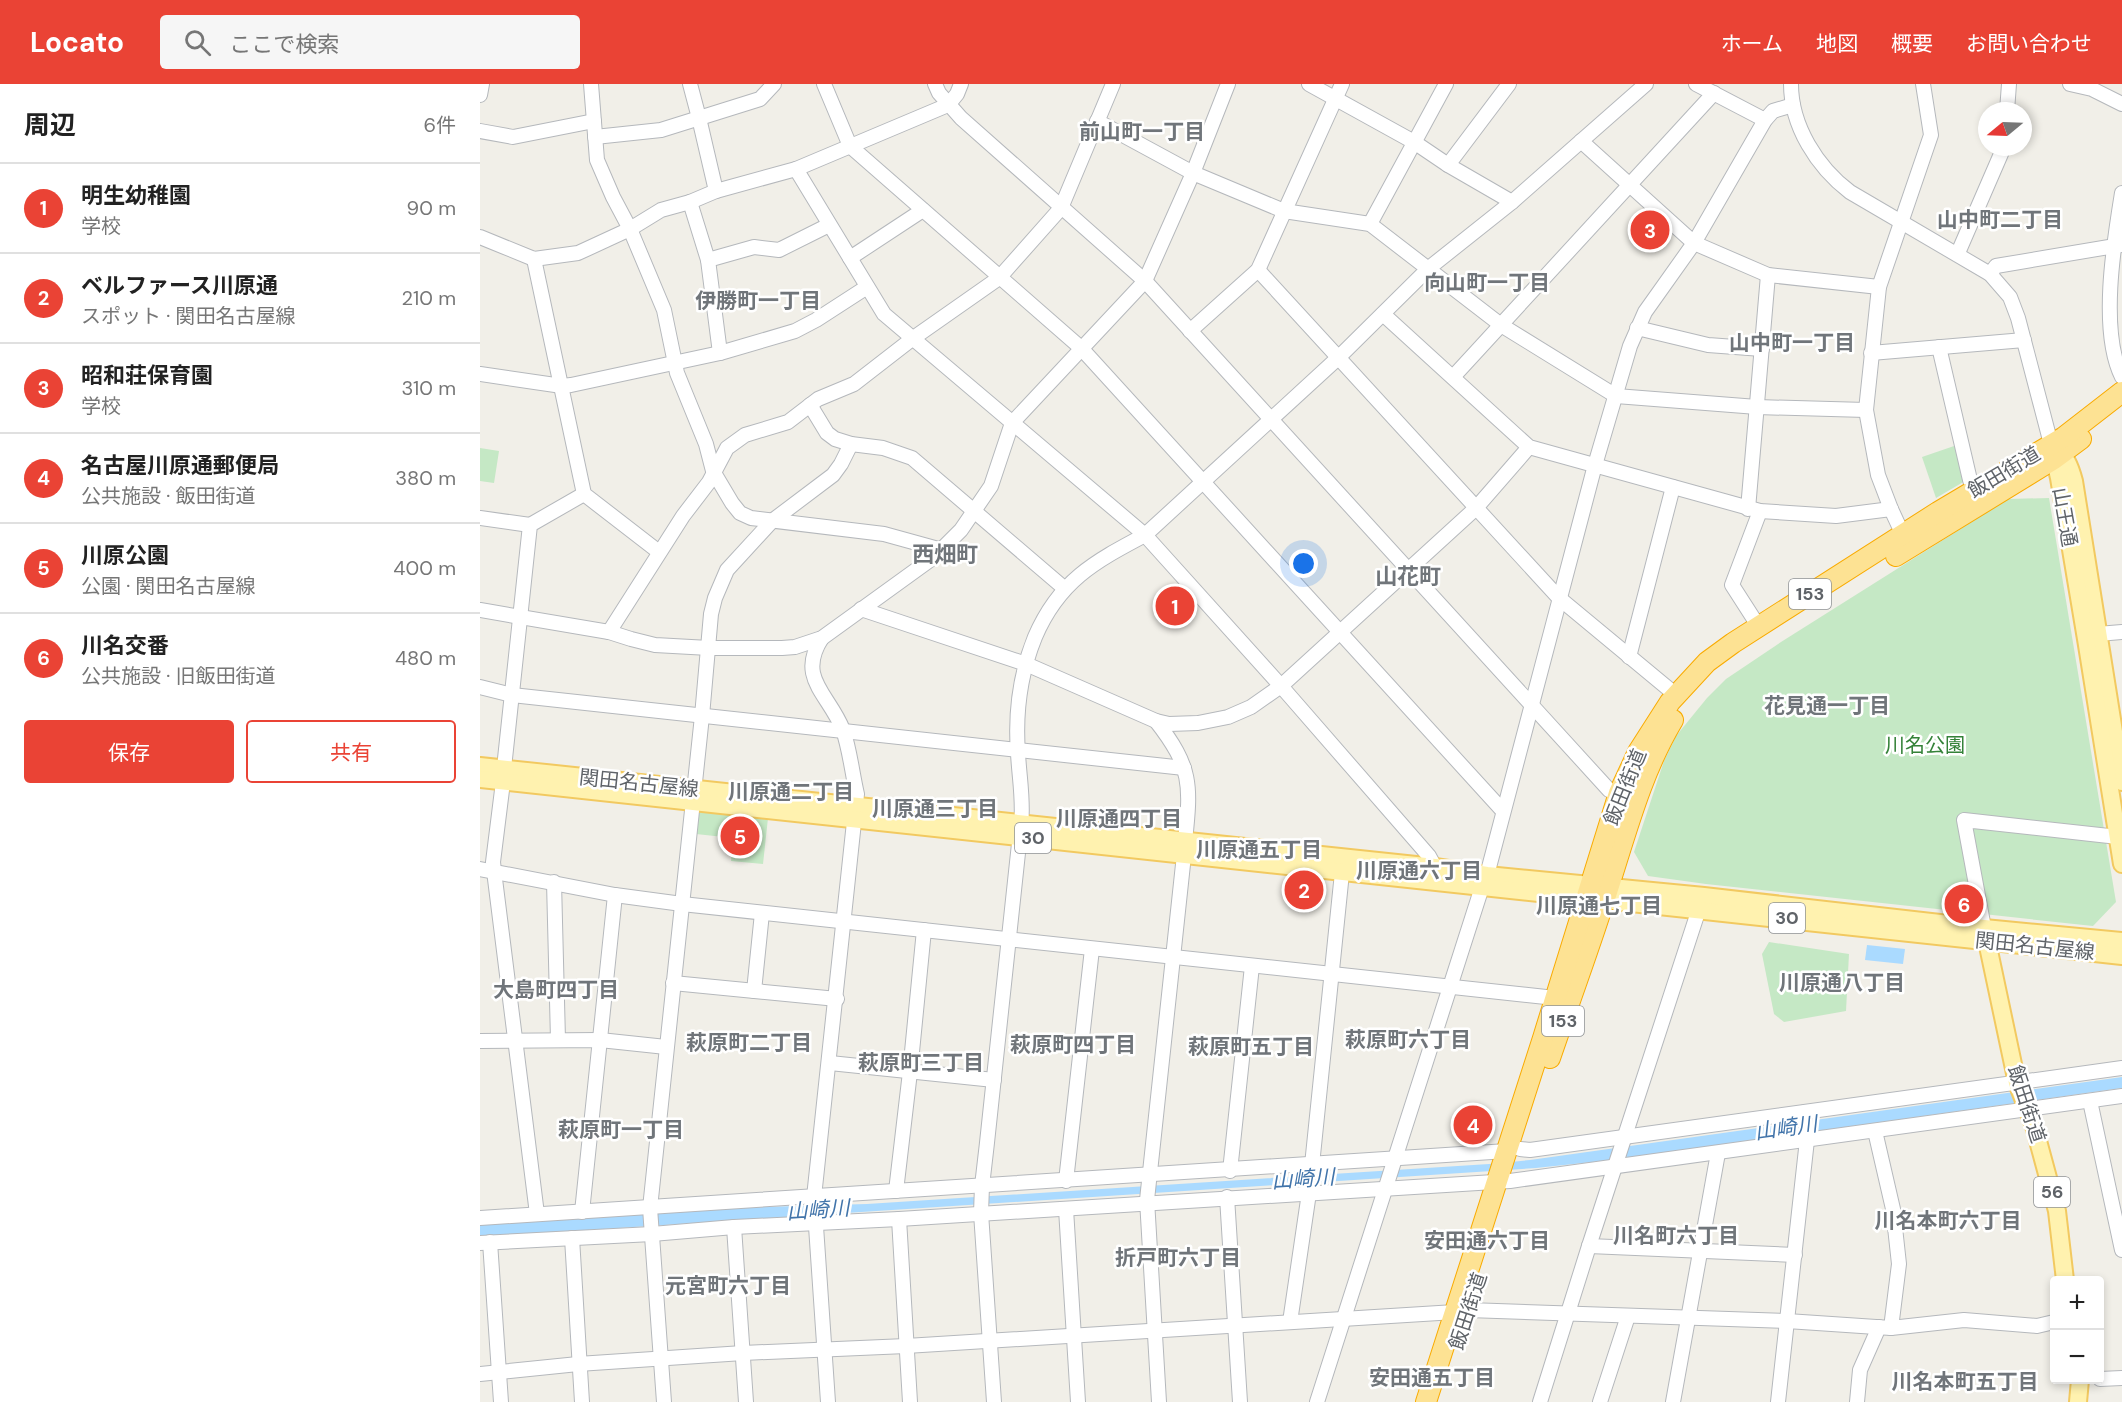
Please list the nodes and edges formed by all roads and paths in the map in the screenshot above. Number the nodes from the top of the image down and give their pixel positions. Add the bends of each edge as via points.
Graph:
1 (482, 84) edge
2 (591, 84) edge
3 (690, 84) edge
4 (774, 84) edge
5 (824, 84) edge
6 (935, 84) edge
7 (961, 84) edge
8 (1113, 84) edge
9 (1228, 84) edge
10 (1309, 84) edge
11 (1342, 84) edge
12 (1446, 84) edge
13 (1509, 84) edge
14 (1646, 84) edge
15 (1696, 84) edge
16 (1791, 84) edge
17 (1923, 84) edge
18 (2009, 84) edge
19 (2070, 84) edge
20 (1714, 93) junction
21 (480, 95) edge
22 (1335, 99) junction
23 (2008, 102) edge
24 (2122, 104) edge
25 (948, 105) junction
26 (1793, 105) junction
27 (699, 117) junction
28 (1765, 120) junction
29 (594, 121) junction
30 (1097, 121) junction
31 (480, 130) edge
32 (595, 136) junction
33 (1581, 141) junction
34 (1414, 142) junction
35 (850, 146) junction
36 (2000, 156) edge
37 (1448, 165) junction
38 (796, 169) junction
39 (1193, 172) junction
40 (1630, 185) junction
41 (716, 191) junction
42 (2122, 193) edge
43 (690, 202) junction
44 (1512, 202) junction
45 (1061, 208) junction
46 (923, 210) junction
47 (1284, 211) junction
48 (1901, 222) junction
49 (1370, 224) junction
50 (829, 225) junction
51 (630, 229) junction
52 (480, 237) edge
53 (1694, 243) junction
54 (2118, 245) edge
55 (1958, 253) junction
56 (850, 258) junction
57 (534, 259) junction
58 (708, 260) junction
59 (1429, 268) junction
60 (1258, 270) junction
61 (1990, 274) junction
62 (1768, 275) junction
63 (999, 278) junction
64 (1145, 281) junction
65 (867, 287) junction
66 (1879, 287) junction
67 (1383, 314) junction
68 (1501, 325) junction
69 (1637, 328) junction
70 (1190, 331) junction
71 (912, 339) junction
72 (2024, 340) junction
73 (1939, 347) junction
74 (1081, 348) junction
75 (1762, 349) junction
76 (720, 353) junction
77 (1871, 353) junction
78 (1339, 357) junction
79 (674, 361) junction
80 (480, 374) edge
81 (2122, 376) edge
82 (1453, 377) junction
83 (562, 386) junction
84 (2122, 392) edge
85 (1616, 396) junction
86 (810, 405) junction
87 (1757, 407) junction
88 (2122, 408) edge
89 (1866, 410) junction
90 (1271, 418) junction
91 (1012, 423) junction
92 (851, 444) junction
93 (1529, 447) junction
94 (2055, 452) junction
95 (1595, 465) junction
96 (713, 471) junction
97 (1202, 482) junction
98 (1672, 488) junction
99 (1975, 489) junction
100 (584, 494) junction
101 (1476, 508) junction
102 (1890, 509) junction
103 (1754, 510) junction
104 (974, 511) junction
105 (480, 518) edge
106 (772, 521) junction
107 (530, 525) junction
108 (1145, 535) junction
109 (1904, 535) junction
110 (942, 550) junction
111 (659, 552) junction
112 (1407, 569) junction
113 (1065, 588) junction
114 (1560, 598) junction
115 (861, 609) junction
116 (480, 610) edge
117 (520, 617) junction
118 (1759, 627) junction
119 (609, 632) junction
120 (2122, 632) edge
121 (1339, 633) junction
122 (2098, 634) junction
123 (822, 638) junction
124 (709, 648) junction
125 (1629, 657) junction
126 (1026, 664) junction
127 (1281, 686) junction
128 (480, 687) edge
129 (512, 695) junction
130 (1676, 695) junction
131 (1531, 705) junction
132 (702, 716) junction
133 (1156, 721) junction
134 (843, 730) junction
135 (1017, 749) junction
136 (480, 766) edge
137 (1184, 768) junction
138 (504, 775) junction
139 (480, 779) edge
140 (2122, 782) edge
141 (693, 794) junction
142 (1628, 796) junction
143 (856, 811) junction
144 (1503, 812) junction
145 (1020, 830) junction
146 (2118, 837) junction
147 (1184, 848) junction
148 (2122, 864) edge
149 (1343, 865) junction
150 (1435, 867) junction
151 (487, 870) edge
152 (1485, 881) junction
153 (554, 882) junction
154 (1598, 892) junction
155 (615, 895) junction
156 (682, 904) junction
157 (1699, 909) junction
158 (762, 913) junction
159 (845, 922) junction
160 (924, 930) junction
161 (1986, 935) junction
162 (1009, 940) junction
163 (2122, 941) edge
164 (1092, 949) junction
165 (2122, 956) edge
166 (1172, 957) junction
167 (1252, 966) junction
168 (1333, 974) junction
169 (673, 983) junction
170 (1450, 986) junction
171 (754, 991) junction
172 (1555, 998) junction
173 (837, 999) junction
174 (558, 1040) junction
175 (600, 1040) junction
176 (480, 1041) edge
177 (516, 1041) junction
178 (666, 1047) junction
179 (830, 1063) junction
180 (2122, 1068) edge
181 (910, 1072) junction
182 (994, 1080) junction
183 (2017, 1084) junction
184 (2122, 1096) edge
185 (2090, 1101) junction
186 (2026, 1108) junction
187 (1805, 1112) junction
188 (1875, 1131) junction
189 (1624, 1137) junction
190 (1807, 1140) junction
191 (1512, 1153) junction
192 (1718, 1153) junction
193 (1395, 1160) junction
194 (1312, 1165) junction
195 (1615, 1166) junction
196 (1230, 1171) junction
197 (1148, 1177) junction
198 (1504, 1180) junction
199 (1066, 1181) junction
200 (982, 1186) junction
201 (1386, 1188) junction
202 (896, 1191) junction
203 (1309, 1193) junction
204 (814, 1197) junction
205 (1227, 1197) junction
206 (1147, 1202) junction
207 (650, 1208) junction
208 (1066, 1209) junction
209 (582, 1212) junction
210 (981, 1213) junction
211 (537, 1214) junction
212 (480, 1218) edge
213 (899, 1219) junction
214 (816, 1223) junction
215 (734, 1227) junction
216 (652, 1234) junction
217 (572, 1238) junction
218 (485, 1242) edge
219 (1589, 1246) junction
220 (2122, 1250) edge
221 (1701, 1252) junction
222 (1795, 1255) junction
223 (2064, 1276) edge
224 (1462, 1311) junction
225 (1569, 1313) junction
226 (1628, 1317) junction
227 (1344, 1318) junction
228 (1688, 1318) junction
229 (1787, 1321) junction
230 (1290, 1322) junction
231 (2050, 1323) edge
232 (1234, 1326) junction
233 (1885, 1327) junction
234 (1154, 1331) junction
235 (1074, 1336) junction
236 (990, 1340) junction
237 (906, 1346) junction
238 (825, 1350) junction
239 (744, 1353) junction
240 (661, 1360) junction
241 (578, 1364) junction
242 (499, 1372) junction
243 (480, 1374) edge
244 (2122, 1378) edge
245 (2104, 1379) edge
246 (2080, 1384) edge
247 (501, 1402) edge
248 (582, 1402) edge
249 (664, 1402) edge
250 (746, 1402) edge
251 (828, 1402) edge
252 (910, 1402) edge
253 (994, 1402) edge
254 (1078, 1402) edge
255 (1159, 1402) edge
256 (1240, 1402) edge
257 (1317, 1402) edge
258 (1426, 1402) edge
259 (1439, 1402) edge
260 (1540, 1402) edge
261 (1600, 1402) edge
262 (1673, 1402) edge
263 (1778, 1402) edge
264 (1857, 1402) edge
265 (2078, 1402) edge

1 - 21 street
2 - 29 street
3 - 27 street
4 - 27 street via 760,99
5 - 35 street
6 - 25 street
7 - 25 street
8 - 30 street
9 - 39 street
10 - 22 street
11 - 22 street
12 - 34 street
13 - 37 street
14 - 33 street
15 - 20 street
16 - 26 street
17 - 48 street via 1931,135
18 - 23 street
19 - 24 street via 2092,89
20 - 28 street
20 - 40 street
22 - 34 street
22 - 47 street
25 - 35 street
25 - 45 street
26 - 28 street via 1773,111
26 - 48 street via 1813,153 1836,181
27 - 32 street via 661,130
27 - 41 street
28 - 53 street
29 - 31 street via 513,136
29 - 32 street
30 - 39 street
30 - 45 street
32 - 51 street via 597,160
33 - 40 street
33 - 44 street
34 - 37 street
34 - 49 street
35 - 38 street
35 - 46 street
36 - 55 street
37 - 44 street
38 - 41 street
38 - 50 street
39 - 47 street
39 - 64 street
40 - 53 street
40 - 68 street
41 - 43 street
42 - 54 street
43 - 51 street via 662,210
43 - 58 street
44 - 59 street
45 - 63 street
45 - 64 street
46 - 56 street
46 - 63 street
47 - 49 street
47 - 60 street
48 - 55 street
48 - 66 street
49 - 59 street
50 - 56 street
50 - 58 street via 779,250 754,247
51 - 57 street via 578,253
51 - 79 street via 664,310
52 - 57 street
53 - 62 street
53 - 69 street
54 - 61 street via 1996,266
54 - 81 street via 2110,286 2115,360
55 - 61 street
56 - 65 street
57 - 83 street
58 - 76 street
59 - 67 street
59 - 68 street
60 - 70 street
60 - 78 street
61 - 72 street via 2010,297
62 - 66 street
62 - 75 street
63 - 71 street
63 - 74 street
64 - 70 street
64 - 74 street
65 - 71 street via 884,314
65 - 76 street via 803,328
66 - 77 street
67 - 78 street
67 - 82 street
68 - 82 street
68 - 85 street
69 - 75 street via 1708,345
69 - 85 street
70 - 90 street
71 - 86 street via 854,384
71 - 91 street
72 - 73 street
72 - 94 street
73 - 77 street
73 - 99 street
74 - 91 street
74 - 97 street
75 - 87 street
76 - 79 street
77 - 89 street
78 - 90 street
78 - 101 street
79 - 83 street
79 - 96 street
80 - 83 street
82 - 93 street
83 - 100 street
84 - 94 highway, 飯田街道 / 153 via 2070,432
85 - 87 street
85 - 95 street
86 - 92 street via 827,433
86 - 96 street via 788,422 738,438 727,447
87 - 89 street
87 - 103 street
88 - 94 highway, 飯田街道 / 153
89 - 102 street via 1878,475
90 - 97 street
90 - 112 street
91 - 104 street via 991,486
91 - 108 street
92 - 104 street via 883,448 912,458
92 - 106 street via 833,475
93 - 95 street
93 - 101 street
94 - 99 highway, 飯田街道 / 153
94 - 122 main road, 山王通 via 2070,466 2074,481
94 - 142 highway, 飯田街道 / 153 via 1721,668 1673,719
94 - 146 main road, 山王通
95 - 98 street
95 - 114 street
96 - 106 street via 740,513
96 - 111 street
97 - 108 street
97 - 121 street
98 - 103 street
98 - 125 street
99 - 109 highway, 飯田街道 / 153
100 - 107 street
100 - 111 street
101 - 112 street
101 - 114 street
102 - 103 street via 1836,516
102 - 109 street
103 - 118 street via 1732,585
104 - 110 street
104 - 113 street
105 - 107 street
106 - 110 street via 884,534
106 - 124 street via 727,570 711,614
107 - 117 street
108 - 113 street via 1107,555
108 - 127 street
109 - 118 highway, 飯田街道 / 153
110 - 115 street
111 - 119 street
112 - 121 street
112 - 131 street
113 - 126 street via 1035,637
114 - 125 street
114 - 131 street
115 - 123 street
115 - 126 street
116 - 117 street
117 - 119 street
117 - 129 street
118 - 130 highway, 飯田街道 / 153 via 1707,662
119 - 124 street via 655,645
120 - 122 street
121 - 127 street
121 - 144 street
122 - 140 main road, 山王通
123 - 124 street via 795,647
123 - 134 street via 814,651 812,673
124 - 132 street
125 - 130 street
126 - 133 street
126 - 135 street via 1018,707
127 - 133 street via 1228,717 1192,724
127 - 150 street
128 - 129 street
129 - 132 street
129 - 138 street
130 - 142 highway, 飯田街道 / 153 via 1638,752
131 - 142 street via 1609,790
131 - 144 street
132 - 134 street
132 - 141 street
133 - 137 street via 1175,746
134 - 135 street
134 - 143 street via 857,794
135 - 137 street
135 - 145 street
136 - 138 main road, 関田名古屋線 / 30
137 - 147 street via 1189,783
138 - 139 main road, 関田名古屋線 / 30
138 - 141 main road, 関田名古屋線 / 30
138 - 151 street via 493,862
141 - 143 main road, 関田名古屋線 / 30
141 - 156 street
142 - 154 highway, 飯田街道 / 153
143 - 145 main road, 関田名古屋線 / 30
143 - 159 street
144 - 152 street
145 - 147 main road, 関田名古屋線 / 30
145 - 162 street
146 - 148 main road, 山王通
146 - 161 street via 1964,820
147 - 149 main road, 関田名古屋線 / 30
147 - 166 street
149 - 150 main road, 関田名古屋線 / 30
149 - 152 main road, 関田名古屋線 / 30
149 - 168 street
150 - 152 main road, 関田名古屋線 / 30
151 - 153 street
151 - 177 street
152 - 154 main road, 関田名古屋線 / 30
152 - 170 street
153 - 155 street
153 - 174 street
154 - 157 main road, 関田名古屋線 / 30
154 - 161 main road, 関田名古屋線 / 30 via 1715,897
154 - 172 highway, 飯田街道 / 153
154 - 191 highway, 飯田街道 / 153
155 - 156 street
155 - 175 street
156 - 158 street
156 - 169 street
157 - 161 main road, 関田名古屋線 / 30
157 - 189 street
158 - 159 street
158 - 171 street
159 - 160 street
159 - 173 street
160 - 162 street
160 - 181 street
161 - 163 main road, 関田名古屋線 / 30
161 - 165 main road, 関田名古屋線 / 30
161 - 183 main road, 飯田街道 / 56
162 - 164 street
162 - 182 street
164 - 166 street
164 - 199 street
166 - 167 street
166 - 197 street
167 - 168 street
167 - 196 street
168 - 170 street
168 - 194 street
169 - 171 street
169 - 178 street
170 - 172 street
170 - 193 street
171 - 173 street
172 - 191 highway, 飯田街道 / 153
173 - 179 street
174 - 175 street
174 - 177 street
175 - 178 street
175 - 209 street
176 - 177 street
177 - 211 street
178 - 207 street
179 - 181 street
179 - 204 street
180 - 183 street
181 - 182 street
181 - 202 street
182 - 200 street
183 - 186 main road, 飯田街道 / 56
183 - 187 street
184 - 185 street
185 - 186 street
185 - 220 street
186 - 188 street
186 - 223 main road, 飯田街道 / 56 via 2057,1211
187 - 189 street
187 - 190 street
188 - 190 street
188 - 233 street via 1893,1209 1899,1264
189 - 191 street
189 - 195 street
190 - 192 street
190 - 222 street
191 - 193 street
191 - 198 highway, 飯田街道 / 153
192 - 195 street
192 - 221 street
193 - 194 street
193 - 201 street
194 - 196 street
195 - 198 street
195 - 219 street
196 - 197 street
197 - 199 street
197 - 206 street
198 - 201 street
198 - 224 highway, 飯田街道 / 153
199 - 200 street
200 - 202 street
200 - 210 street
201 - 203 street
201 - 227 street
202 - 204 street
203 - 205 street
203 - 230 street
204 - 207 street
204 - 214 street
205 - 206 street
205 - 232 street
206 - 208 street
206 - 234 street
207 - 209 street
207 - 216 street
208 - 210 street
208 - 235 street
209 - 211 street
210 - 213 street
210 - 236 street
211 - 212 street
213 - 214 street
213 - 237 street
214 - 215 street
214 - 238 street
215 - 216 street
215 - 239 street
216 - 217 street
216 - 240 street
217 - 218 street
217 - 241 street
218 - 242 street
219 - 221 street
219 - 225 street
221 - 222 street
221 - 228 street
222 - 229 street
224 - 225 street
224 - 227 street
224 - 258 highway, 飯田街道 / 153
224 - 259 highway, 飯田街道 / 153
225 - 226 street
225 - 260 street
226 - 228 street
226 - 261 street
227 - 230 street
227 - 257 street
228 - 229 street
228 - 262 street
229 - 233 street
229 - 263 street
230 - 232 street
231 - 233 street via 2037,1326 1964,1320
232 - 234 street
232 - 256 street
233 - 264 street via 1860,1370
234 - 235 street
234 - 255 street
235 - 236 street
235 - 254 street
236 - 237 street
236 - 253 street
237 - 238 street
237 - 252 street
238 - 239 street
238 - 251 street
239 - 240 street
239 - 250 street
240 - 241 street
240 - 249 street
241 - 242 street
241 - 248 street
242 - 243 street
242 - 247 street
244 - 245 street
246 - 265 main road

